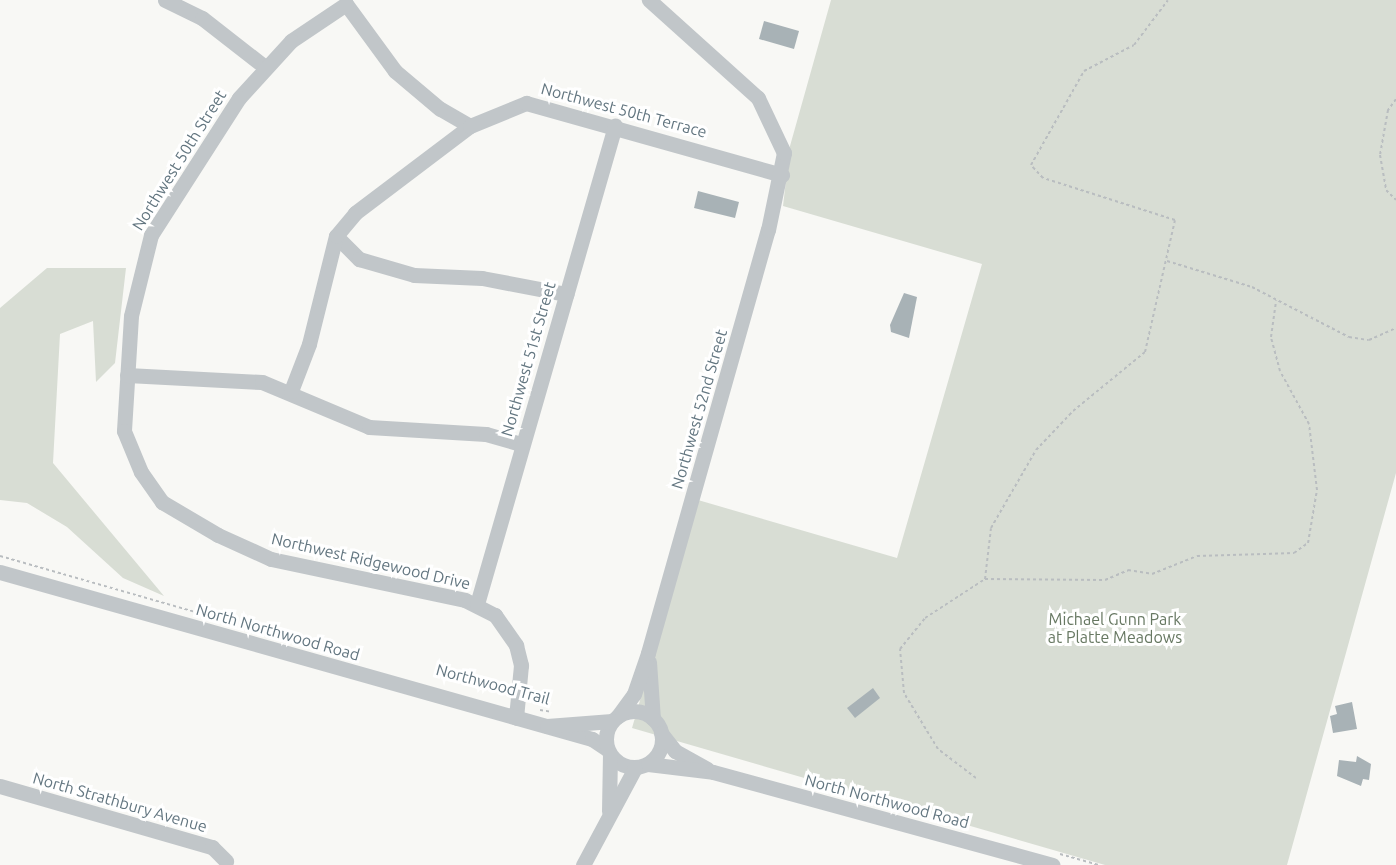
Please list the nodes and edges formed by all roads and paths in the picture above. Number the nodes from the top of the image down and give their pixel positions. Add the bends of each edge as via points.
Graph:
1 (165, 0) edge
2 (649, 0) edge
3 (1168, 0) edge
4 (265, 67) junction
5 (1396, 99) edge
6 (615, 125) junction
7 (470, 126) junction
8 (782, 176) junction
9 (1396, 200) edge
10 (336, 236) junction
11 (1167, 261) junction
12 (566, 294) junction
13 (1276, 300) junction
14 (1396, 328) edge
15 (127, 375) junction
16 (291, 391) junction
17 (521, 444) junction
18 (131, 452) joint
19 (0, 556) edge
20 (0, 572) edge
21 (985, 579) junction
22 (477, 604) junction
23 (210, 616) dead end
24 (231, 622) dead end
25 (326, 649) dead end
26 (648, 653) junction
27 (518, 711) junction
28 (558, 713) dead end
29 (615, 718) junction
30 (653, 719) junction
31 (547, 726) junction
32 (661, 733) junction
33 (608, 752) junction
34 (642, 766) junction
35 (713, 772) junction
36 (976, 778) dead end
37 (0, 786) edge
38 (609, 811) junction
39 (1052, 859) edge
40 (226, 861) dead end
41 (583, 865) edge
42 (1099, 865) edge

1 - 4 street via 202,18
2 - 8 street, Northwest 52nd Street via 758,98 780,137
3 - 11 path via 1134,45 1084,71 1031,165 1043,178 1175,220
4 - 7 street, Northwest 50th Street via 291,41 346,4 395,71 440,109
4 - 15 street, Northwest 50th Street via 239,98 151,236 134,295
5 - 9 path via 1388,110 1380,155 1386,190
6 - 7 street, Northwest 50th Terrace via 525,103
6 - 8 street, Northwest 50th Terrace
6 - 12 street, Northwest 51st Street
7 - 10 street, Northwest 50th Terrace via 355,213
8 - 26 street, Northwest 52nd Street
10 - 12 street via 358,260 414,275 482,278
10 - 16 street, Northwest 50th Terrace via 309,344
11 - 13 path
11 - 21 path via 1145,352 1073,411 1036,450 991,528
12 - 17 street, Northwest 51st Street
13 - 14 path via 1349,337 1369,340
13 - 21 path via 1271,337 1281,370 1309,424 1317,490 1308,543 1294,553 1197,556 1152,574 1128,570 1105,580 1074,576 1021,581
15 - 16 street via 252,381
15 - 18 street, Northwest 50th Street via 124,431
16 - 17 street via 369,427 486,434
17 - 22 street, Northwest 51st Street
18 - 22 street, Northwest Ridgewood Drive via 162,502 271,559
19 - 23 path
20 - 27 street, North Northwood Road
21 - 36 path via 925,618 900,649 899,667 904,693 932,741
22 - 27 street, Northwest Ridgewood Drive via 495,615 516,645
24 - 25 path
26 - 29 street, Northwest 52nd Street via 634,694
26 - 30 street, Northwest 52nd Street
27 - 28 path, Northwood Trail
27 - 31 street, North Northwood Road
29 - 30 street via 640,712
29 - 31 street, North Northwood Road
29 - 33 street
30 - 32 street
31 - 33 street, North Northwood Road via 592,739
32 - 34 street via 660,750
32 - 35 street, North Northwood Road via 675,750
33 - 34 street
33 - 38 street
34 - 35 street, North Northwood Road
34 - 38 street
35 - 39 street, North Northwood Road
37 - 40 street, North Strathbury Avenue via 212,847
38 - 41 street
39 - 42 path

